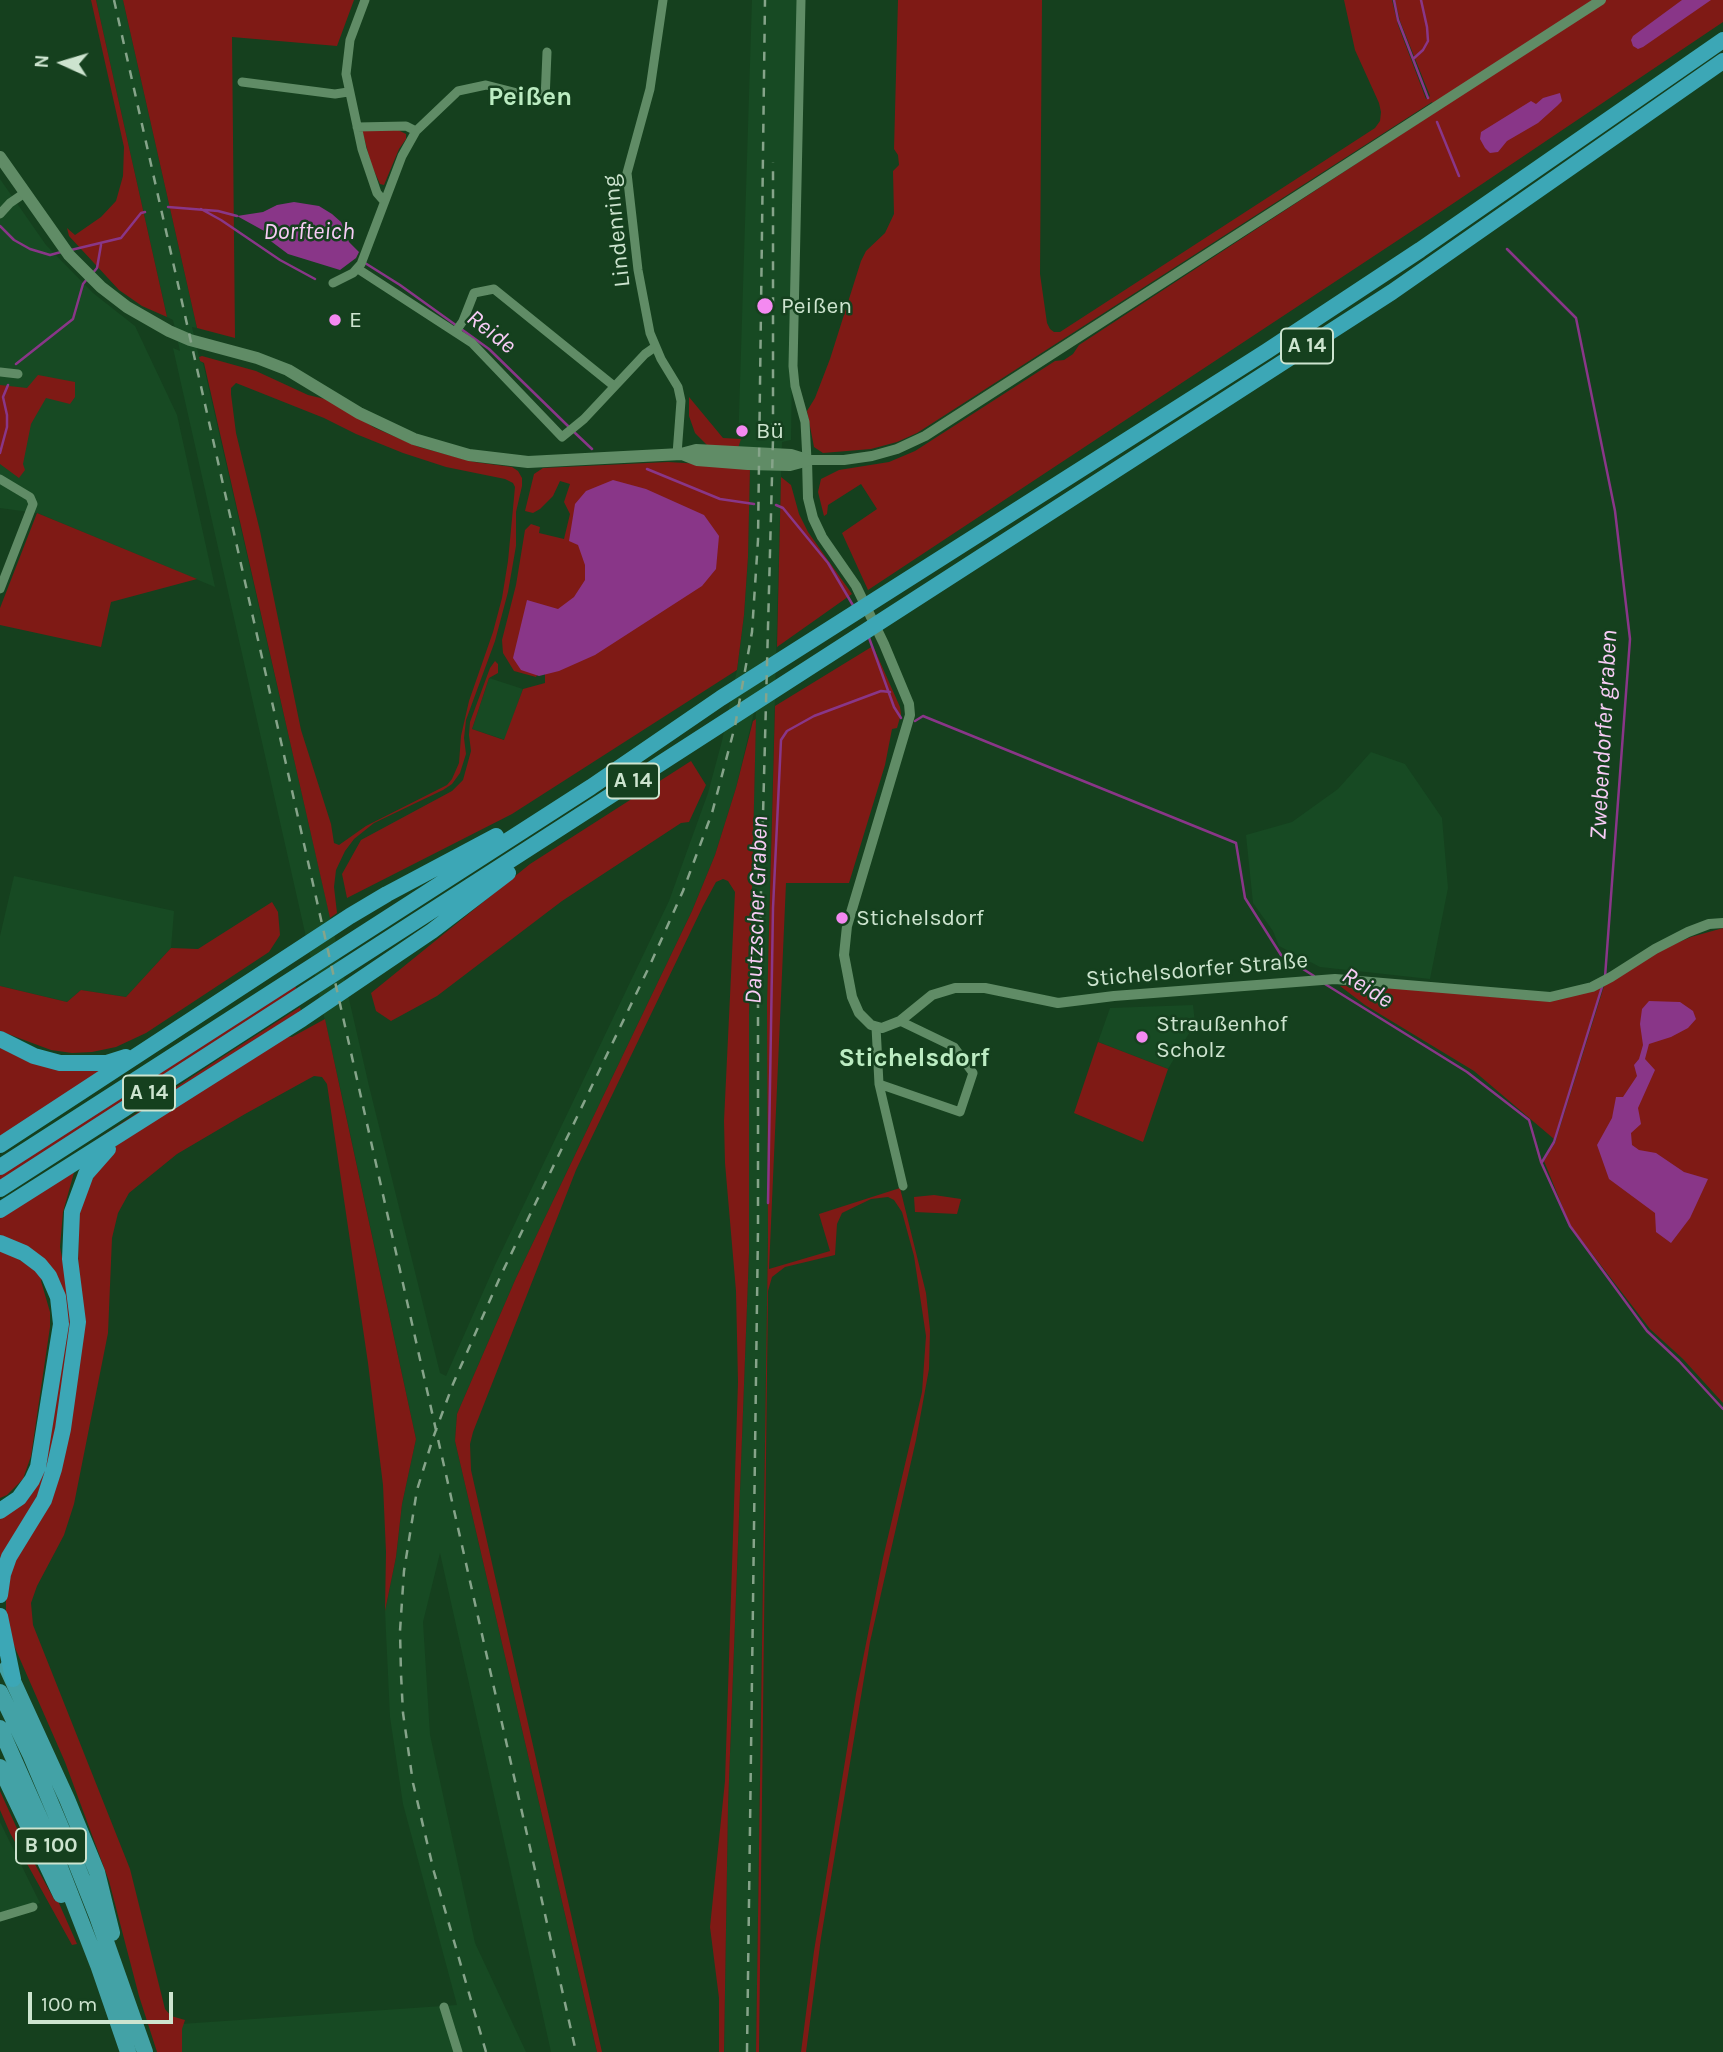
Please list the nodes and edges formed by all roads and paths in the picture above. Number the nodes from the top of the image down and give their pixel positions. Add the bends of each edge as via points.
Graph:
1 (365, 0) edge
2 (663, 0) edge
3 (801, 0) edge
4 (1601, 0) edge
5 (1723, 40) edge
6 (547, 51) dead end
7 (1723, 61) edge
8 (242, 82) dead end
9 (348, 92) junction
10 (357, 127) junction
11 (416, 131) junction
12 (0, 157) edge
13 (26, 192) junction
14 (384, 201) junction
15 (2, 212) edge
16 (361, 263) junction
17 (332, 283) dead end
18 (459, 327) junction
19 (654, 347) junction
20 (0, 372) edge
21 (18, 374) dead end
22 (614, 386) junction
23 (679, 454) junction
24 (807, 460) junction
25 (0, 479) edge
26 (0, 589) edge
27 (591, 786) junction
28 (551, 834) junction
29 (1723, 923) edge
30 (900, 1021) junction
31 (876, 1027) junction
32 (0, 1039) edge
33 (161, 1042) junction
34 (879, 1084) junction
35 (147, 1116) junction
36 (0, 1146) edge
37 (0, 1167) edge
38 (903, 1186) dead end
39 (0, 1189) edge
40 (0, 1210) edge
41 (0, 1243) edge
42 (0, 1511) edge
43 (0, 1595) edge
44 (0, 1616) edge
45 (0, 1653) edge
46 (13, 1679) junction
47 (0, 1692) edge
48 (0, 1728) edge
49 (0, 1767) edge
50 (33, 1907) dead end
51 (0, 1917) edge
52 (98, 1965) junction
53 (123, 1987) junction
54 (444, 2007) dead end
55 (128, 2052) edge
56 (145, 2052) edge
57 (458, 2052) edge

1 - 9 street via 347,56
2 - 19 street, Lindenring via 650,89 627,173 638,270
3 - 24 street via 793,366 805,422
4 - 24 street via 925,436 872,456
5 - 27 highway, A 14 via 1366,286 849,615
6 - 11 street via 545,100 486,85 458,91
7 - 28 highway, A 14 via 1392,292
8 - 9 street
9 - 10 street
10 - 11 street via 406,126
10 - 14 street via 368,169
11 - 14 street
12 - 13 main road
13 - 15 street
13 - 23 main road via 59,243 92,279 127,307 169,331 300,376 381,425 441,448 496,459 541,463
14 - 16 street
16 - 17 street
16 - 18 street
18 - 22 street via 474,293 494,289
18 - 22 street via 562,437
19 - 22 street
19 - 23 street, Lindenring via 680,395
20 - 21 street
23 - 24 main road via 696,460 790,466
24 - 31 street via 813,519 867,609 910,715 847,926 844,955 852,997 866,1022
25 - 26 street via 33,504
27 - 33 highway via 350,916
27 - 37 highway, A 14
28 - 35 highway via 452,916 302,1019
28 - 39 highway, A 14
29 - 30 street, Stichelsdorfer Straße via 1688,932 1592,987 1570,994 1534,997 1329,980 1058,1003 985,988 955,988 932,995
30 - 31 street, Stichelsdorfer Straße
30 - 34 street via 954,1047 973,1073 960,1112
31 - 34 street
32 - 33 highway via 46,1060 76,1064 120,1060
33 - 36 highway
34 - 38 street
35 - 40 highway
35 - 43 highway via 94,1163 75,1200 70,1259 78,1322 62,1429 44,1500 9,1557
41 - 42 highway via 24,1252 40,1265 58,1297 61,1324 38,1467 19,1499
44 - 46 highway
45 - 46 highway
46 - 53 highway via 97,1872
47 - 53 highway, B 100 via 72,1853
48 - 52 highway, B 100
49 - 52 highway via 76,1929
50 - 51 street
52 - 55 highway, B 100
53 - 56 highway, B 100
54 - 57 street

